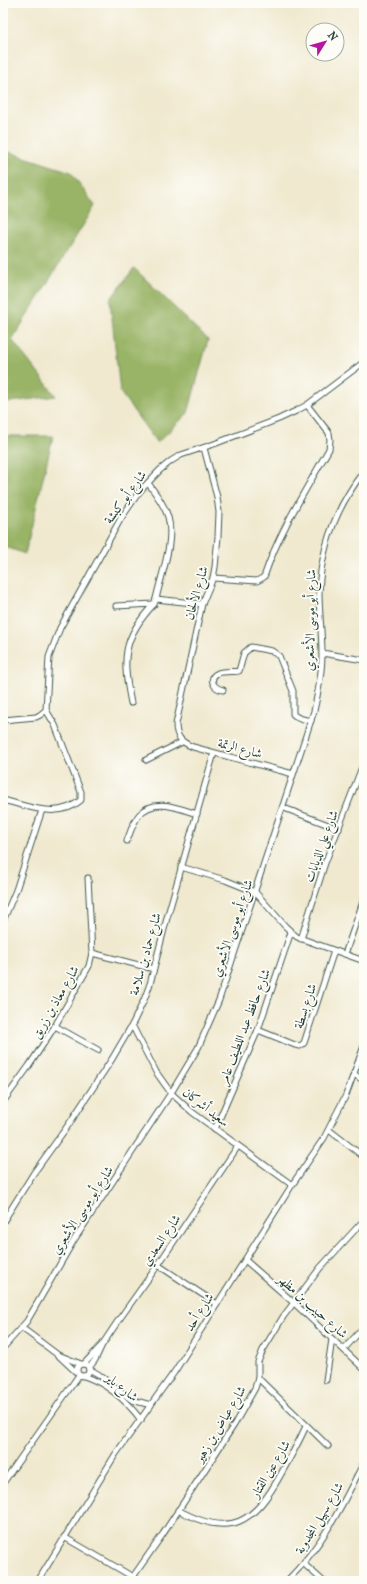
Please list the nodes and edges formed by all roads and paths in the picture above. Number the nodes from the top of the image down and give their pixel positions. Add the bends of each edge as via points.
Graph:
1 (364, 362) edge
2 (307, 405) junction
3 (204, 448) junction
4 (364, 471) edge
5 (148, 483) junction
6 (212, 578) junction
7 (155, 601) junction
8 (202, 604) junction
9 (116, 606) dead end
10 (322, 653) junction
11 (364, 660) edge
12 (223, 690) dead end
13 (131, 703) dead end
14 (46, 710) junction
15 (3, 720) edge
16 (311, 721) junction
17 (182, 742) junction
18 (214, 753) junction
19 (146, 760) dead end
20 (364, 762) edge
21 (293, 774) junction
22 (3, 800) edge
23 (284, 808) junction
24 (42, 810) junction
25 (197, 814) junction
26 (339, 829) junction
27 (126, 841) dead end
28 (181, 867) junction
29 (88, 878) dead end
30 (256, 892) junction
31 (364, 899) edge
32 (3, 921) edge
33 (291, 932) junction
34 (301, 938) junction
35 (334, 951) junction
36 (92, 953) junction
37 (345, 954) junction
38 (364, 961) edge
39 (154, 969) junction
40 (132, 1025) junction
41 (55, 1026) junction
42 (258, 1030) junction
43 (364, 1046) edge
44 (98, 1050) dead end
45 (354, 1074) junction
46 (364, 1082) edge
47 (171, 1093) junction
48 (3, 1102) edge
49 (216, 1129) junction
50 (329, 1130) junction
51 (238, 1146) junction
52 (364, 1157) edge
53 (292, 1185) junction
54 (364, 1220) edge
55 (3, 1222) edge
56 (245, 1260) junction
57 (158, 1265) junction
58 (293, 1302) junction
59 (217, 1304) junction
60 (364, 1327) edge
61 (22, 1328) junction
62 (332, 1339) junction
63 (102, 1345) junction
64 (3, 1348) edge
65 (344, 1349) junction
66 (58, 1355) junction
67 (82, 1364) junction
68 (89, 1369) junction
69 (364, 1369) edge
70 (80, 1374) junction
71 (258, 1378) junction
72 (326, 1380) dead end
73 (151, 1405) junction
74 (141, 1420) junction
75 (306, 1426) junction
76 (328, 1446) dead end
77 (364, 1462) edge
78 (3, 1483) edge
79 (178, 1510) junction
80 (64, 1537) junction
81 (304, 1564) junction
82 (131, 1579) edge
83 (38, 1581) edge
84 (140, 1581) edge
85 (287, 1581) edge
86 (323, 1581) edge

1 - 2 street, شارع أبو كبشة
2 - 3 street, شارع أبو كبشة via 279,419
2 - 6 street via 329,433 329,449 288,520 264,577 257,582
3 - 5 street, شارع أبو كبشة via 171,461
3 - 6 street, شارع الألحان via 219,512
4 - 10 street, شارع أبو موسى الأشعري via 345,500 332,528 322,563 319,592
5 - 7 street via 164,509 170,529
5 - 14 street, شارع أبو كبشة via 120,520 60,628 49,657
6 - 8 street, شارع الألحان
7 - 8 street
7 - 9 street
7 - 13 street via 134,628 128,644 125,673
8 - 17 street, شارع الألحان via 176,724 177,735
10 - 11 street
10 - 16 street, شارع أبو موسى الأشعري via 318,697
12 - 16 street via 216,688 213,678 215,674 239,671 246,651 251,647 272,651 281,659 292,687 293,714
14 - 15 street via 36,717
14 - 24 street via 55,725 81,797 78,802 63,809
16 - 21 street, شارع أبو موسى الأشعري
17 - 18 street, شارع الرتمة
17 - 19 street
18 - 21 street, شارع الرتمة
18 - 25 street, شارع حماد بن سلامة
20 - 26 street, شارع علي الذيابات
21 - 23 street, شارع أبو موسى الأشعري
22 - 24 street
23 - 26 street
23 - 30 street, شارع أبو موسى الأشعري
24 - 32 street
25 - 27 street via 167,805 153,805 139,816
25 - 28 street, شارع حماد بن سلامة
26 - 34 street, شارع علي الذيابات via 325,863
28 - 30 street
28 - 39 street, شارع حماد بن سلامة
29 - 36 street, شارع معاذ بن زريق
30 - 33 street
30 - 47 street, شارع أبو موسى الأشعري via 217,1005 198,1048
31 - 37 street
33 - 34 street
33 - 42 street, شارع حافظ عبد اللطيف عامر
34 - 35 street
35 - 37 street
35 - 42 street, شارع بسطة via 304,1043 300,1046 294,1045
36 - 39 street
36 - 41 street, شارع معاذ بن زريق via 86,972
37 - 38 street
39 - 40 street, شارع حماد بن سلامة via 148,990
40 - 47 street, سعيد أشركان via 156,1072
40 - 55 street, شارع حماد بن سلامة
41 - 44 street
41 - 48 street, شارع معاذ بن زريق
42 - 49 street, شارع حافظ عبد اللطيف عامر
43 - 45 street, شارع أحد
45 - 46 street
45 - 50 street, شارع أحد
47 - 49 street, سعيد أشركان
47 - 61 street, شارع أبو موسى الأشعري via 89,1216
49 - 51 street, سعيد أشركان
50 - 52 street
50 - 53 street, شارع أحد
51 - 53 street, سعيد أشركان
51 - 57 street, شارع السعدي
53 - 56 street, شارع أحد
54 - 58 street, شارع عياض بن زهير
56 - 58 street, شارع حبيب بن مظهر
56 - 59 street, شارع أحد
57 - 59 street
57 - 63 street, شارع السعدي
58 - 62 street, شارع حبيب بن مظهر
58 - 71 street, شارع عياض بن زهير via 263,1350 258,1362
59 - 73 street, شارع أحد
60 - 65 street
61 - 64 street, شارع أبو موسى الأشعري
61 - 66 street, شارع باير
62 - 65 street, شارع حبيب بن مظهر
62 - 72 street
63 - 67 street, شارع السعدي
63 - 68 street, شارع السعدي
65 - 69 street, شارع حبيب بن مظهر
66 - 67 street, شارع باير
66 - 70 street, شارع باير
67 - 68 street, شارع باير
67 - 70 street, شارع السعدي via 77,1367
68 - 70 street, شارع السعدي via 88,1374
68 - 73 street, شارع باير via 132,1400
70 - 74 street, شارع باير via 100,1382 111,1390 129,1405
70 - 78 street
71 - 75 street
71 - 79 street, شارع عياض بن زهير via 234,1425
73 - 74 street, شارع أحد
74 - 80 street, شارع أحد via 115,1455
75 - 76 street
75 - 79 street, شارع عين القتار via 276,1483 251,1516 235,1523 218,1524 193,1518
77 - 81 street, شارع سهيل المجدوبة via 320,1543
79 - 82 street, شارع عياض بن زهير
80 - 82 street
80 - 83 street, شارع أحد
81 - 85 street, شارع سهيل المجدوبة
81 - 86 street
82 - 84 street

